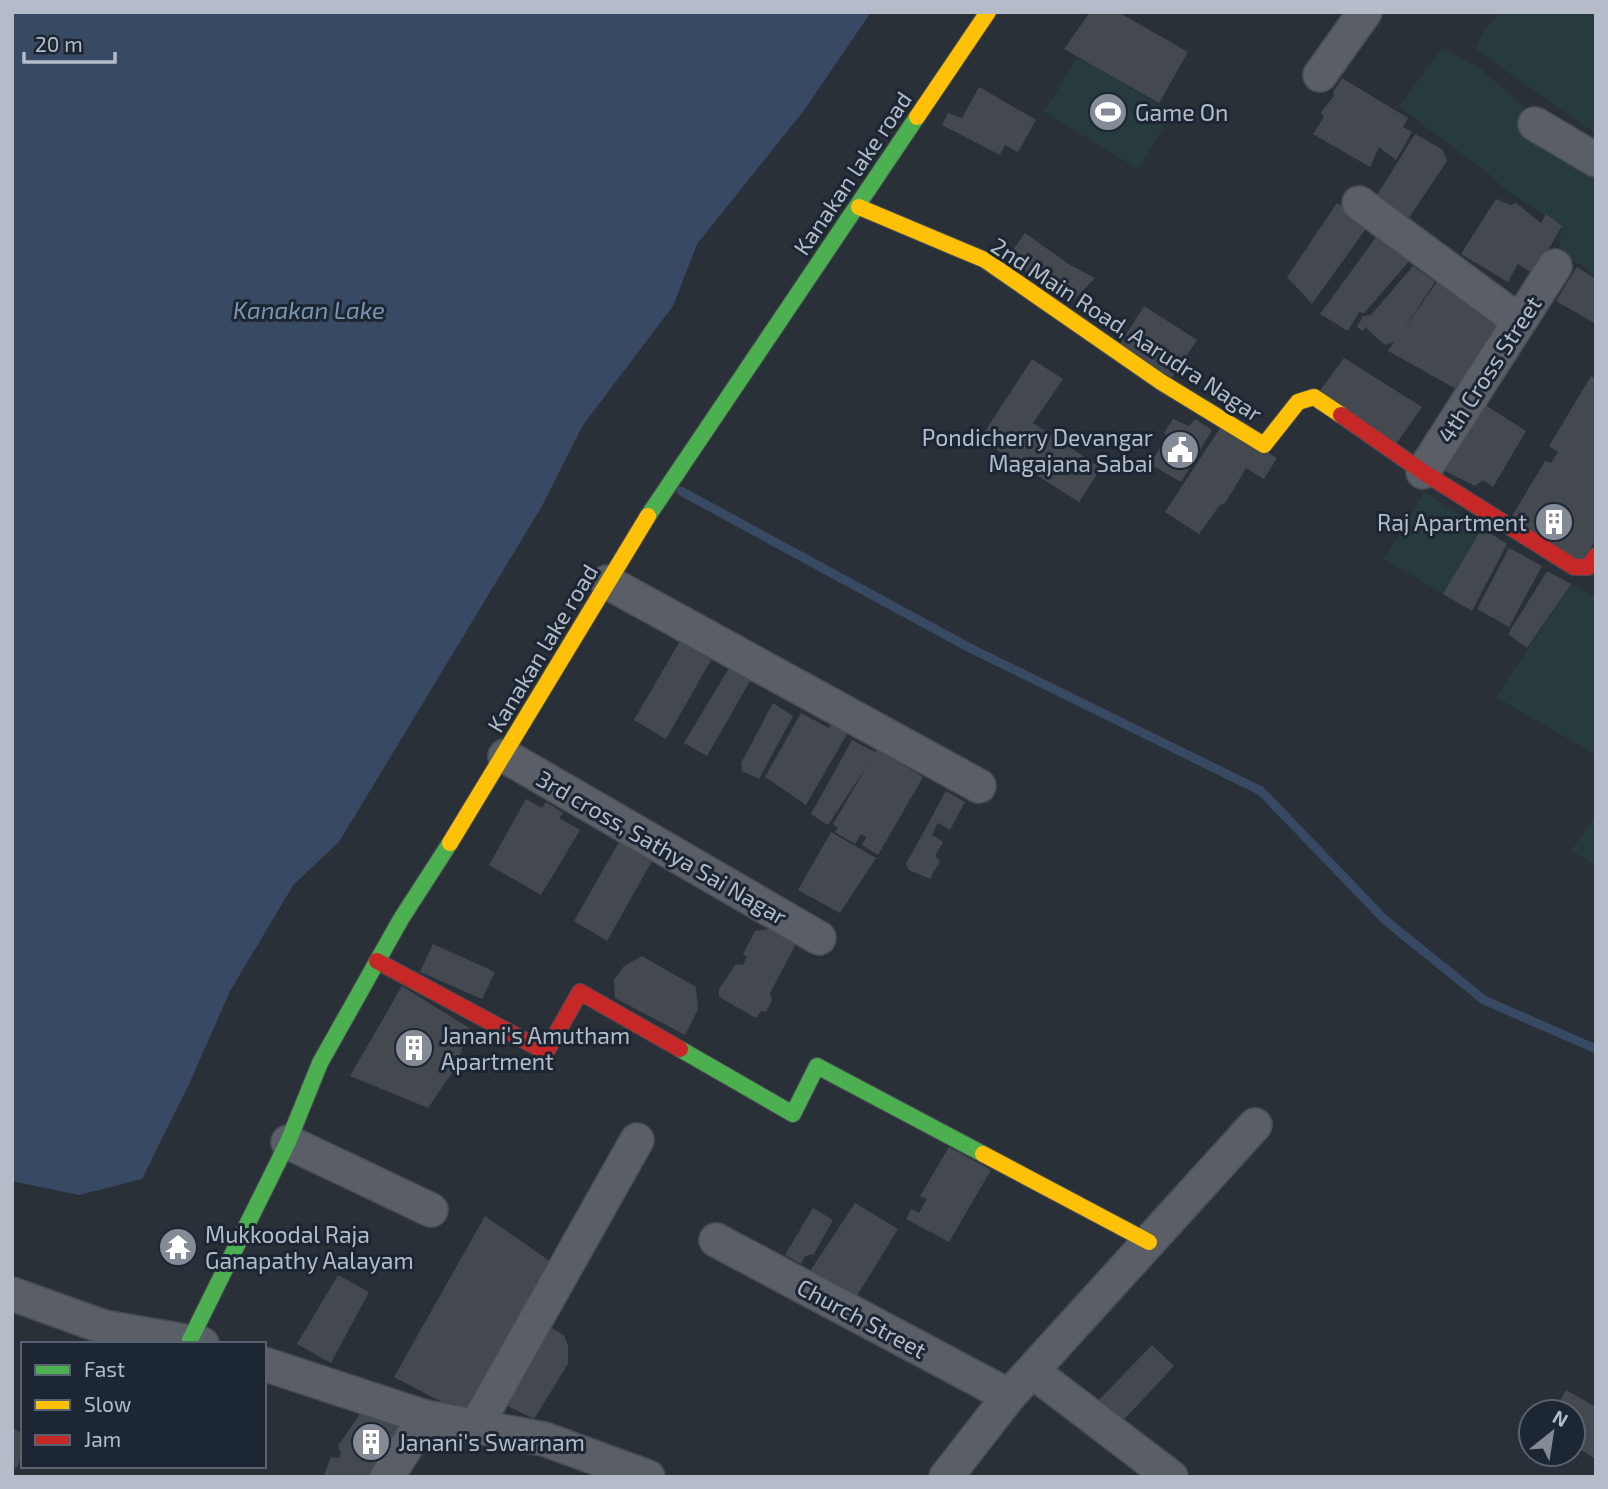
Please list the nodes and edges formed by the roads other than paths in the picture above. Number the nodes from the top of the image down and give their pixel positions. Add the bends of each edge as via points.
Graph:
1 (988, 12) edge
2 (1365, 12) edge
3 (1320, 75) dead end
4 (1535, 124) dead end
5 (1596, 160) edge
6 (1359, 203) dead end
7 (859, 207) junction
8 (1555, 266) dead end
9 (1519, 321) junction
10 (1423, 472) junction
11 (1596, 556) edge
12 (607, 582) junction
13 (505, 756) junction
14 (979, 786) dead end
15 (819, 938) dead end
16 (377, 961) junction
17 (1255, 1125) dead end
18 (637, 1140) dead end
19 (288, 1142) junction
20 (431, 1210) dead end
21 (716, 1240) dead end
22 (1149, 1242) junction
23 (12, 1294) edge
24 (196, 1342) edge
25 (266, 1365) edge
26 (1032, 1371) junction
27 (1009, 1396) junction
28 (425, 1417) junction
29 (475, 1428) junction
30 (387, 1477) edge
31 (648, 1477) edge
32 (946, 1477) edge
33 (1171, 1477) edge

1 - 7 street, Kanakan lake road
2 - 3 street
4 - 5 street
6 - 9 street
7 - 10 street, 2nd Main Road, Aarudra Nagar via 985,260 1161,382 1264,445 1298,402 1314,397
7 - 12 street, Kanakan lake road via 666,486
8 - 9 street, 4th Cross Street
9 - 10 street, 4th Cross Street
10 - 11 street, 2nd Main Road, Aarudra Nagar via 1574,567 1588,568
12 - 13 street, Kanakan lake road
12 - 14 street
13 - 15 street, 3rd cross, Sathya Sai Nagar
13 - 16 street, Kanakan lake road
16 - 19 street, Kanakan lake road via 320,1063
16 - 22 street via 546,1052 580,992 793,1114 817,1066
17 - 22 street
18 - 29 street
19 - 20 street
19 - 24 street, Kanakan lake road via 256,1201
21 - 27 street, Church Street
22 - 26 street
23 - 24 street via 104,1327
25 - 28 street
26 - 27 street
26 - 33 street
27 - 32 street
28 - 29 street
28 - 30 street
29 - 31 street via 544,1439

